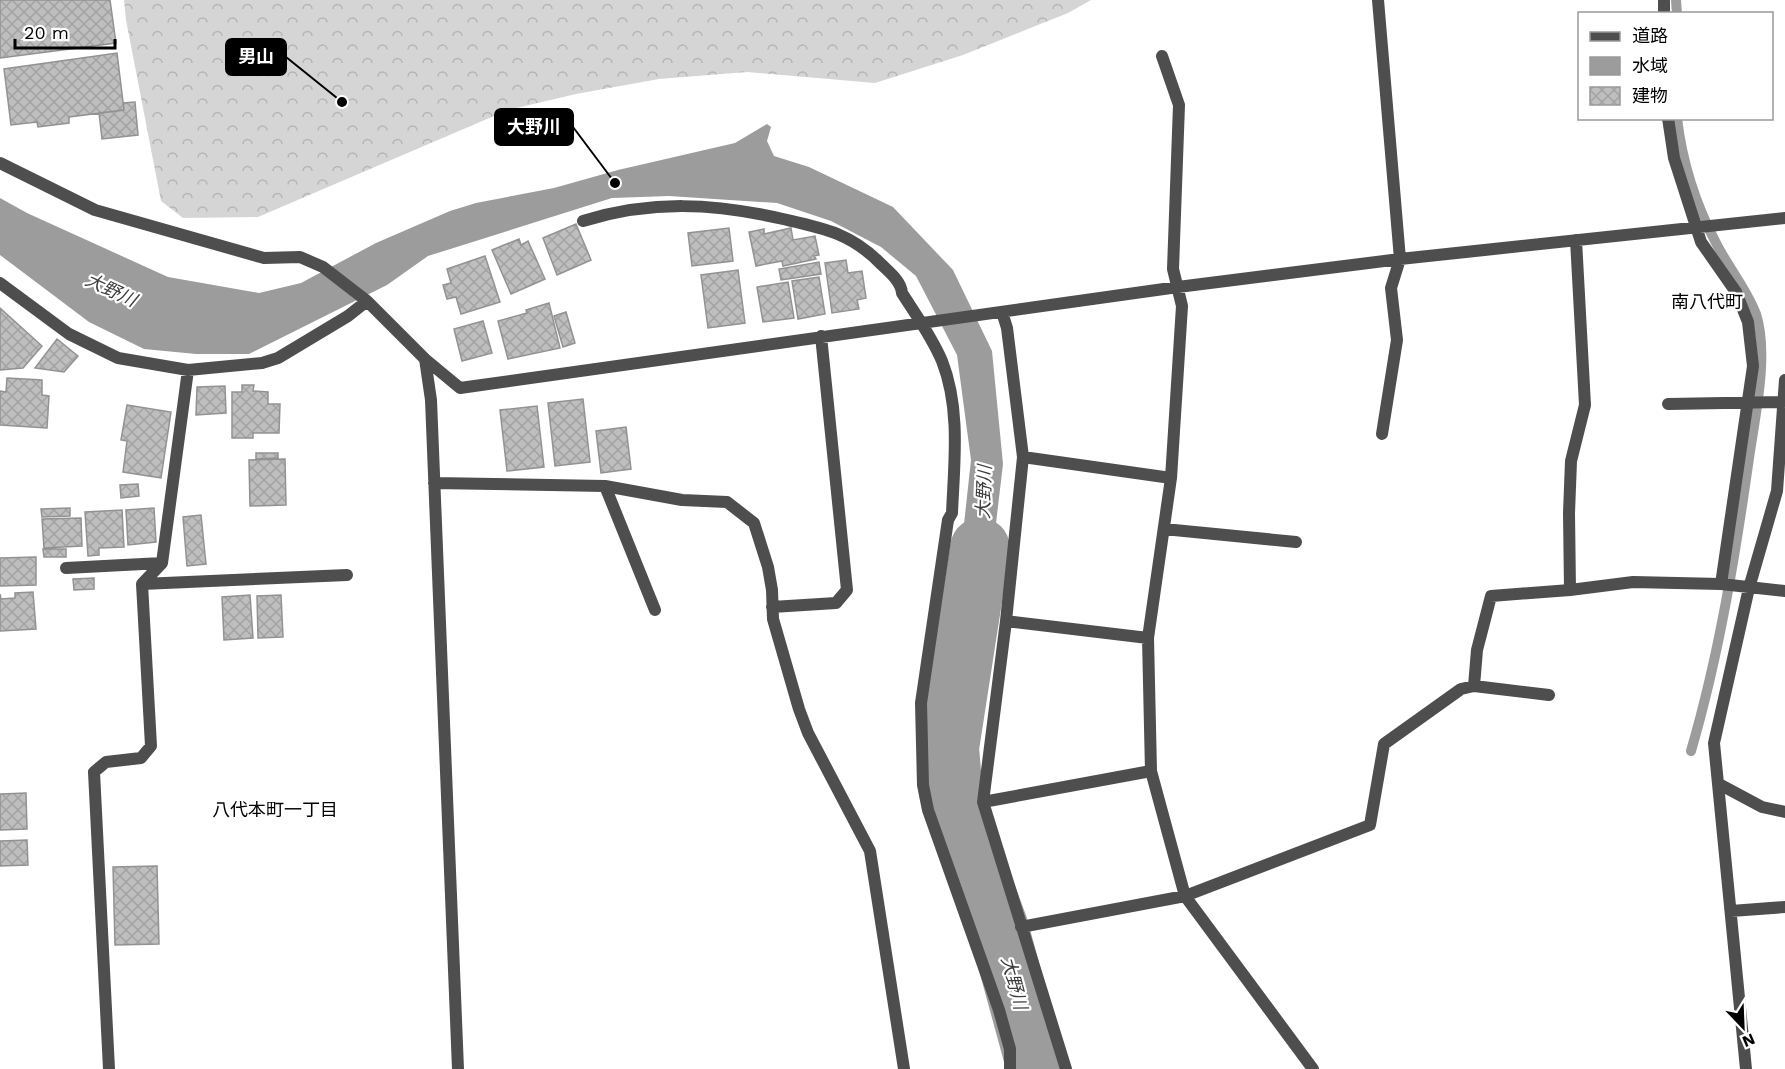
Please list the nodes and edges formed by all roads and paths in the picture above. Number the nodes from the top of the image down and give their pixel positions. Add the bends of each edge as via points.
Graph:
1 (1378, 0) edge
2 (1162, 56) dead end
3 (1668, 120) edge
4 (0, 163) edge
5 (1785, 218) edge
6 (583, 221) dead end
7 (1704, 226) junction
8 (1576, 240) junction
9 (1400, 259) junction
10 (0, 283) edge
11 (1178, 287) junction
12 (367, 301) junction
13 (1002, 312) junction
14 (922, 324) junction
15 (821, 336) junction
16 (425, 359) junction
17 (188, 370) junction
18 (1785, 380) edge
19 (1783, 402) junction
20 (1748, 403) junction
21 (1668, 404) dead end
22 (1382, 434) dead end
23 (1023, 457) junction
24 (1171, 478) junction
25 (434, 483) junction
26 (605, 486) junction
27 (1164, 530) junction
28 (1296, 542) dead end
29 (162, 563) junction
30 (66, 568) dead end
31 (347, 575) dead end
32 (142, 584) junction
33 (1721, 585) junction
34 (1749, 588) junction
35 (1570, 590) junction
36 (1785, 591) edge
37 (772, 607) junction
38 (655, 610) dead end
39 (1006, 621) junction
40 (1148, 638) junction
41 (1474, 686) junction
42 (1549, 695) dead end
43 (1150, 771) junction
44 (1719, 784) junction
45 (982, 802) junction
46 (1785, 812) edge
47 (1185, 896) junction
48 (1785, 907) edge
49 (1731, 911) junction
50 (1021, 927) junction
51 (109, 1069) edge
52 (458, 1069) edge
53 (904, 1069) edge
54 (1010, 1069) edge
55 (1066, 1069) edge
56 (1313, 1069) edge
57 (1746, 1069) edge

1 - 9 street
2 - 11 street via 1179,105 1173,269
3 - 7 street via 1674,158
4 - 12 street via 95,210 264,258 300,257 323,267
5 - 7 street
6 - 14 street via 626,210 689,204 756,212 816,225 859,244 873,255 901,286
7 - 8 street
7 - 20 street via 1701,242 1736,292 1748,322 1753,366
8 - 9 street
8 - 35 street via 1585,405 1571,461
9 - 11 street
9 - 22 street via 1391,288 1397,340
10 - 17 street via 69,334 118,358
11 - 13 street
11 - 24 street via 1182,306
12 - 16 street
12 - 17 street via 279,358
13 - 14 street
13 - 23 street
14 - 15 street
14 - 54 street via 942,362 955,438 952,513 921,703 922,785 999,1010 1010,1049
15 - 16 street via 460,388
15 - 37 street via 847,590 836,603
16 - 25 street via 431,400
17 - 29 street
18 - 19 street
19 - 20 street
19 - 34 street via 1777,491
20 - 21 street
20 - 33 street
23 - 24 street
23 - 39 street
24 - 27 street
25 - 26 street
25 - 52 street
26 - 37 street via 682,500 727,502 754,523 768,567
26 - 38 street
27 - 28 street
27 - 40 street
29 - 30 street
29 - 32 street
31 - 32 street
32 - 51 street via 151,746 141,758 106,762 94,772
33 - 34 street
33 - 35 street via 1633,582
34 - 36 street
34 - 44 street via 1714,743
35 - 41 street via 1491,596 1477,650
37 - 53 street via 772,619 808,733 870,851
39 - 40 street
39 - 45 street
40 - 43 street
41 - 42 street
41 - 47 street via 1461,689 1384,744 1370,825
43 - 45 street
43 - 47 street
44 - 46 street via 1762,807
44 - 49 street
45 - 50 street
47 - 50 street
47 - 56 street
48 - 49 street
49 - 57 street
50 - 55 street

